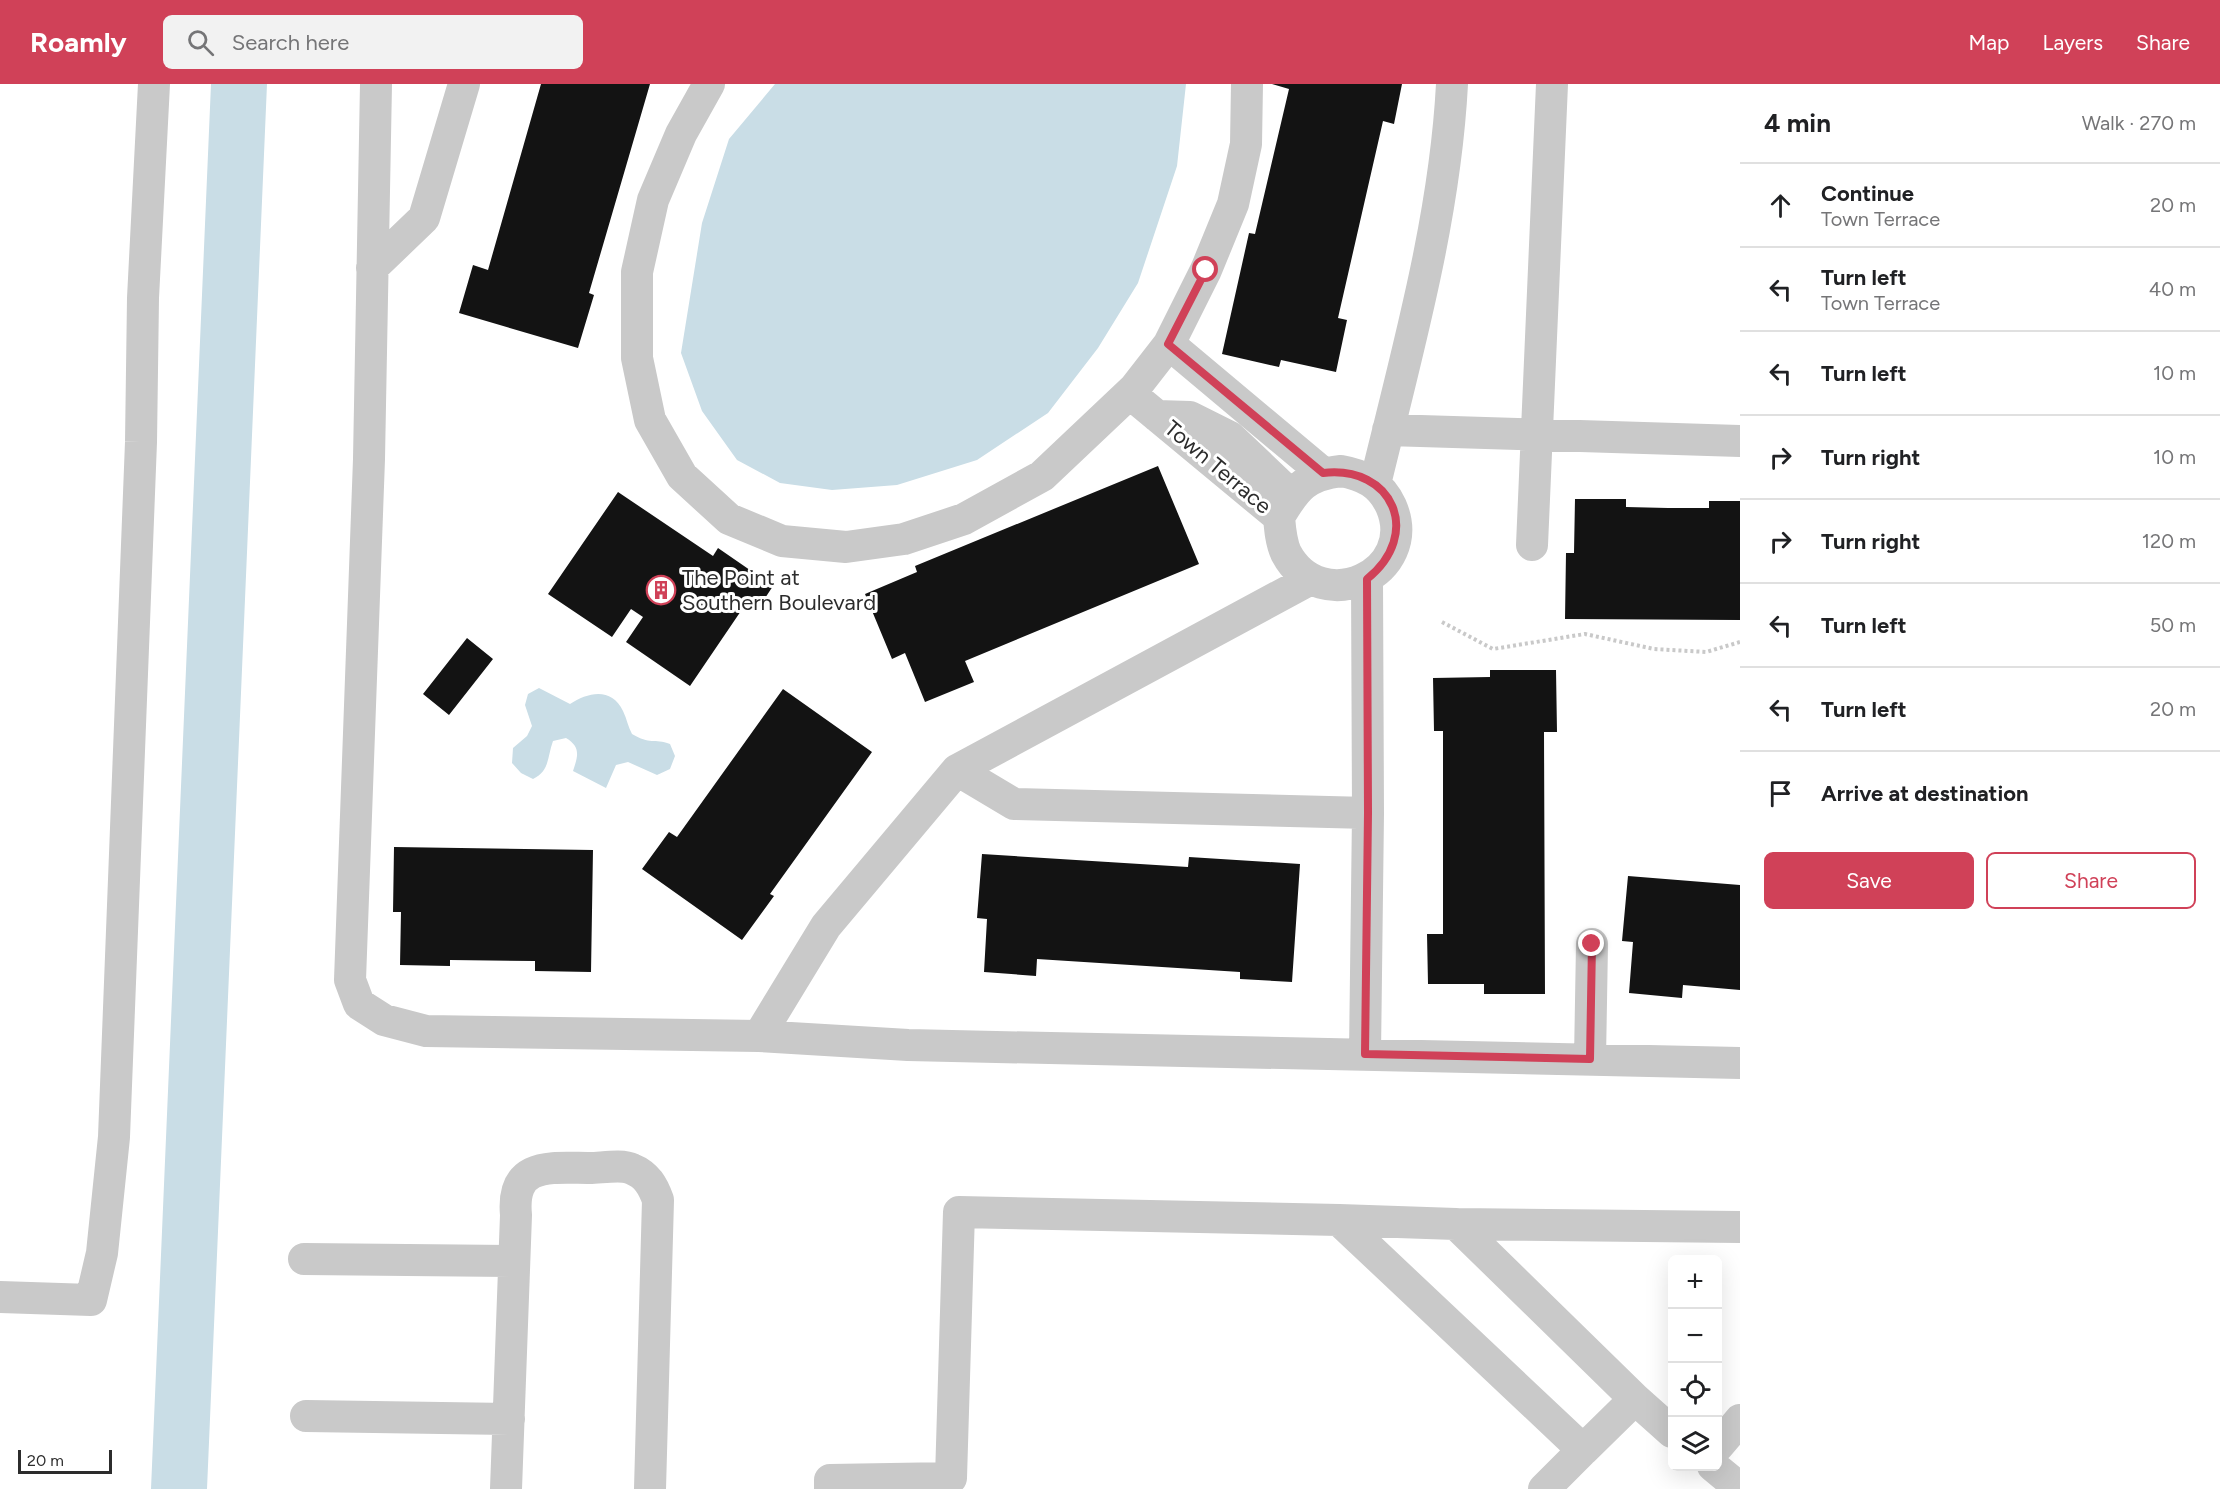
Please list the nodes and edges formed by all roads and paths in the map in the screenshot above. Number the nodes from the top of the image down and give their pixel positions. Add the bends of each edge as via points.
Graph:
1 (154, 84) edge
2 (376, 84) edge
3 (464, 84) edge
4 (709, 84) edge
5 (1246, 84) edge
6 (1452, 84) edge
7 (1552, 84) edge
8 (372, 268) junction
9 (1168, 344) junction
10 (1134, 389) junction
11 (1388, 430) junction
12 (1536, 436) junction
13 (1740, 441) edge
14 (1323, 473) junction
15 (1376, 484) junction
16 (1285, 506) junction
17 (1532, 545) dead end
18 (1311, 579) junction
19 (1367, 579) junction
20 (1442, 622) dead end
21 (1740, 642) edge
22 (957, 770) junction
23 (1368, 813) junction
24 (1592, 944) dead end
25 (759, 1036) junction
26 (1365, 1054) junction
27 (1590, 1059) junction
28 (1740, 1063) edge
29 (1339, 1220) junction
30 (1456, 1224) junction
31 (1740, 1227) edge
32 (304, 1259) dead end
33 (514, 1261) junction
34 (0, 1297) edge
35 (1635, 1399) junction
36 (306, 1416) dead end
37 (509, 1419) junction
38 (1740, 1420) edge
39 (1668, 1428) edge
40 (1722, 1441) edge
41 (1583, 1450) junction
42 (950, 1484) edge
43 (506, 1489) edge
44 (650, 1489) edge
45 (830, 1489) edge
46 (1545, 1489) edge

1 - 34 street via 114,1137 102,1253 91,1300
2 - 8 street
3 - 8 street via 424,218
4 - 10 street via 681,134 653,200 637,272 637,358 650,420 682,476 729,519 782,541 846,547 904,539 964,519 1042,476
5 - 9 street via 1246,144 1233,204 1206,270
6 - 11 street via 1434,230
7 - 12 street
8 - 25 street via 350,980 359,1004 384,1020 426,1031
9 - 10 street
9 - 14 street
10 - 16 street, Town Terrace via 1139,401 1157,416 1190,417 1230,437
11 - 12 street
11 - 15 street
12 - 13 street
12 - 17 street
14 - 15 street via 1341,471
14 - 16 street via 1305,481
15 - 19 street via 1395,515 1396,534 1382,567
16 - 18 street via 1285,551
18 - 19 street via 1330,585 1349,585
18 - 22 street
19 - 23 street
20 - 21 path via 1493,649 1585,634 1654,649 1706,652
22 - 23 street via 1014,804
22 - 25 street via 826,926
23 - 26 street
24 - 27 street
25 - 26 street via 908,1045
26 - 27 street
27 - 28 street
29 - 30 street
29 - 41 street
29 - 42 street via 959,1212
30 - 31 street
30 - 35 street
32 - 33 street
33 - 37 street
33 - 44 street via 514,1197 521,1180 540,1168 631,1168 652,1183 658,1200
35 - 39 street
35 - 41 street
36 - 37 street
37 - 43 street
38 - 40 street
41 - 46 street
42 - 45 street via 830,1480

